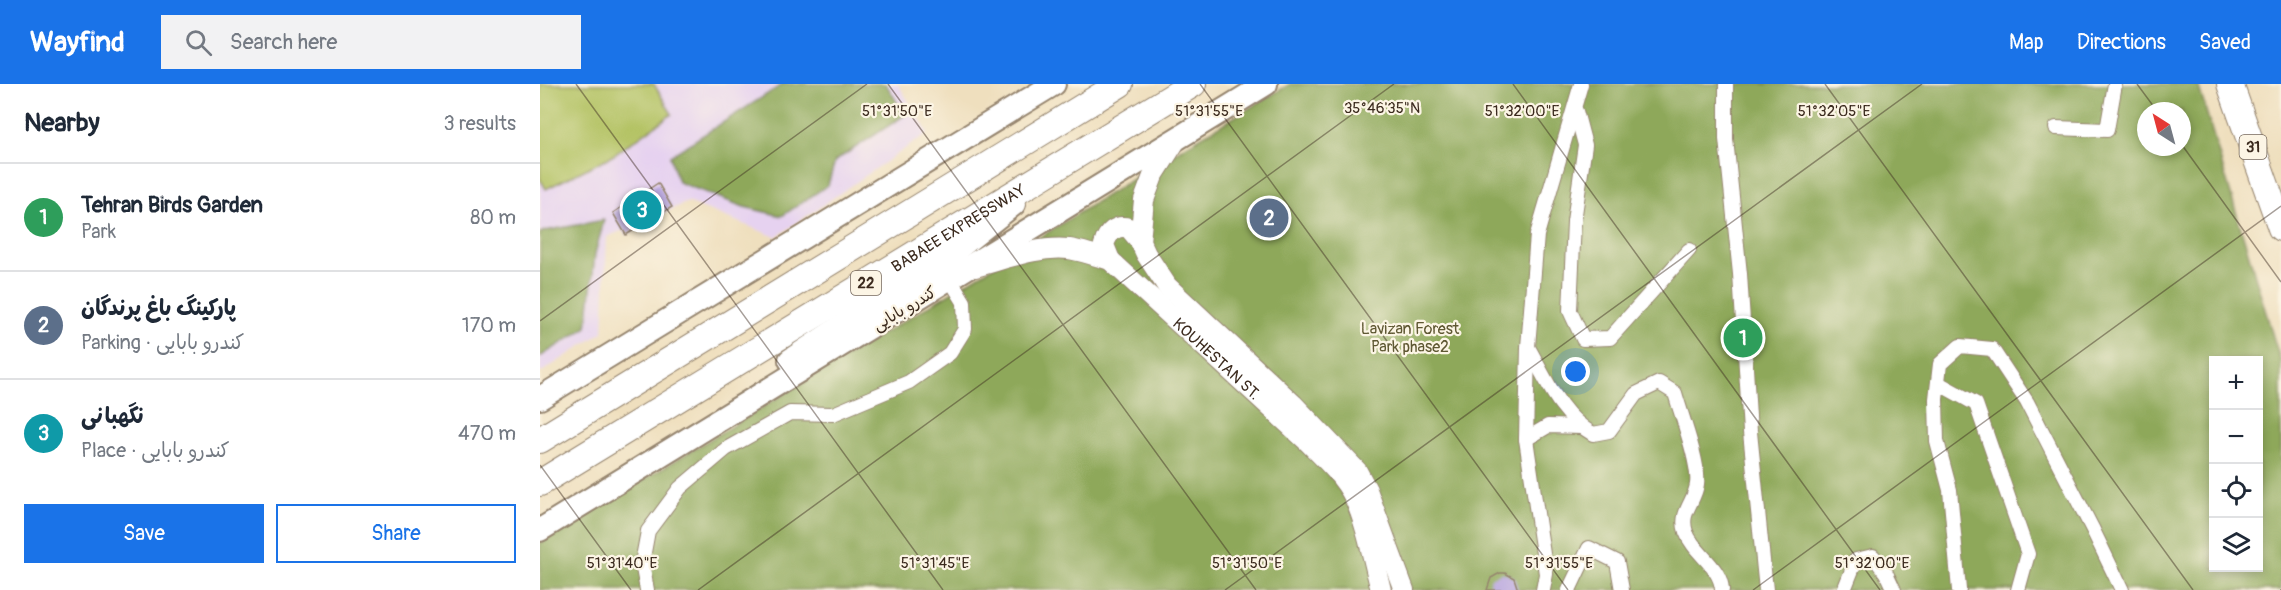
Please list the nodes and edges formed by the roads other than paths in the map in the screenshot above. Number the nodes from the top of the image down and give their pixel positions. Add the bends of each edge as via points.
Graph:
1 (1054, 84) edge
2 (1120, 84) edge
3 (1193, 84) edge
4 (1266, 84) edge
5 (1581, 84) edge
6 (1726, 84) edge
7 (2115, 84) edge
8 (2230, 84) edge
9 (2243, 84) edge
10 (1576, 109) junction
11 (2056, 128) dead end
12 (1177, 139) junction
13 (1082, 152) junction
14 (2278, 219) edge
15 (1140, 241) junction
16 (1689, 250) dead end
17 (1110, 260) junction
18 (958, 275) junction
19 (1528, 347) junction
20 (1938, 383) junction
21 (540, 398) edge
22 (1581, 427) junction
23 (1526, 439) junction
24 (540, 440) edge
25 (540, 483) edge
26 (584, 502) junction
27 (540, 530) edge
28 (647, 590) edge
29 (1381, 590) edge
30 (1404, 590) edge
31 (1542, 590) edge
32 (1569, 590) edge
33 (1622, 590) edge
34 (1722, 590) edge
35 (1766, 590) edge
36 (1844, 590) edge
37 (1894, 590) edge
38 (1959, 590) edge
39 (2018, 590) edge
40 (2122, 590) edge

1 - 21 main road
2 - 24 highway, 22
3 - 13 highway, BABAEE EXPRESSWAY / 22
4 - 12 main road, کندرو بابایی
5 - 10 street
6 - 35 street via 1726,139
7 - 11 street via 2106,130
8 - 14 highway, 31
9 - 14 highway
10 - 16 street via 1585,145 1574,221 1570,311 1583,339 1610,338
10 - 19 street via 1537,235
12 - 15 main road via 1148,187
12 - 18 main road, کندرو بابایی
13 - 25 highway, BABAEE EXPRESSWAY / 22
13 - 26 main road via 952,253 667,441
15 - 17 main road via 1129,228 1114,229 1104,246
15 - 30 main road, KOUHESTAN ST. via 1167,285 1293,404 1357,471
17 - 18 main road, KOUHESTAN ST. via 1072,249 1037,250
17 - 29 main road, KOUHESTAN ST. via 1337,472 1360,515
18 - 26 main road, کندرو بابایی
18 - 28 street via 965,328 950,353 909,382 834,414 790,413 726,449 680,488 648,531 642,563
19 - 22 street via 1564,412
19 - 23 street
20 - 38 street via 1937,441 1950,490
20 - 39 street via 1976,404 2028,554
20 - 40 street via 1940,364 1960,346 1992,350 2027,402
22 - 23 street via 1548,426
22 - 34 street via 1593,434 1609,431 1636,394 1659,383 1675,393 1697,484 1683,517 1686,533 1722,580
23 - 31 street via 1546,574
26 - 27 main road, کندرو بابایی
32 - 33 street via 1590,548 1617,562
36 - 37 street via 1856,560 1873,556

